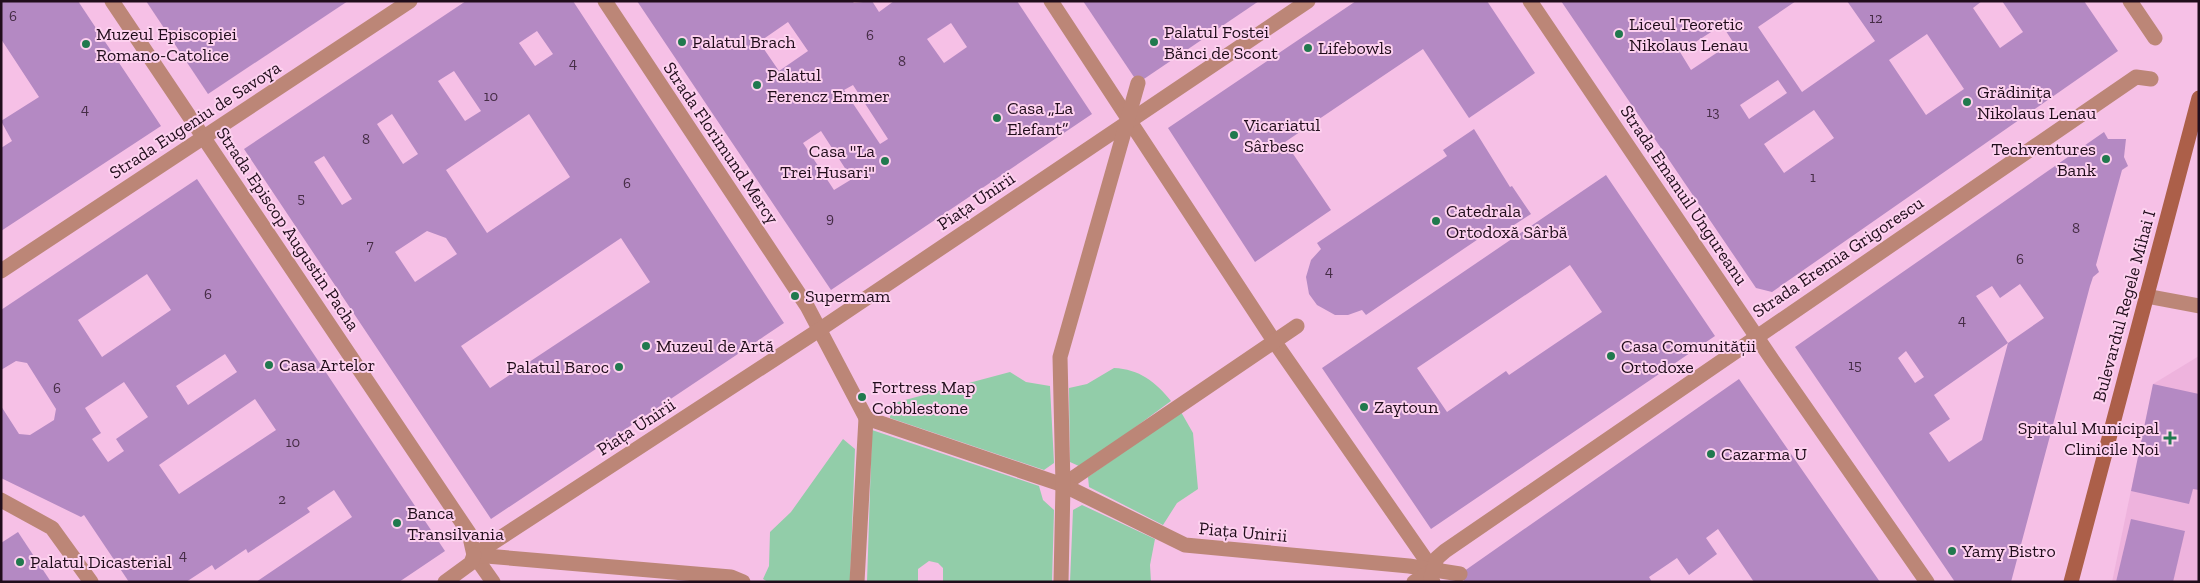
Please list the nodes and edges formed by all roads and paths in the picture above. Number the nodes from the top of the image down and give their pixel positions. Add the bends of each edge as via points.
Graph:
1 (112, 1) edge
2 (410, 1) edge
3 (604, 1) edge
4 (1051, 1) edge
5 (1308, 1) edge
6 (1530, 1) edge
7 (2130, 1) edge
8 (2155, 38) dead end
9 (2152, 79) dead end
10 (1138, 84) dead end
11 (2199, 98) edge
12 (1129, 121) junction
13 (204, 138) junction
14 (1, 271) edge
15 (2146, 296) junction
16 (2199, 306) edge
17 (1297, 326) dead end
18 (819, 330) junction
19 (1757, 335) junction
20 (1274, 341) junction
21 (866, 418) junction
22 (1063, 485) junction
23 (1, 500) edge
24 (474, 555) junction
25 (1460, 574) dead end
26 (1433, 576) edge
27 (91, 582) edge
28 (445, 582) edge
29 (493, 582) edge
30 (743, 582) edge
31 (857, 582) edge
32 (1061, 582) edge
33 (1414, 582) edge
34 (1927, 582) edge
35 (2071, 582) edge

1 - 13 street, Strada Episcop Augustin Pacha
2 - 13 street, Strada Eugeniu de Savoya
3 - 18 street, Strada Florimund Mercy
4 - 12 street
5 - 12 street, Piața Unirii
6 - 19 street, Strada Emanuil Ungureanu
7 - 8 street
9 - 19 street, Strada Eremia Grigorescu via 2136,77
10 - 12 street
11 - 15 main road, Bulevardul Regele Mihai I
12 - 18 street, Piața Unirii
12 - 20 street
12 - 22 street via 1060,357
13 - 14 street, Strada Eugeniu de Savoya
13 - 24 street, Strada Episcop Augustin Pacha via 470,533
15 - 16 street
15 - 35 main road, Bulevardul Regele Mihai I
17 - 20 street
18 - 21 street
18 - 24 street, Piața Unirii
19 - 26 street, Strada Eremia Grigorescu via 1445,551 1437,558
19 - 34 street, Strada Emanuil Ungureanu
20 - 22 street
20 - 26 street
21 - 22 street, Piața Unirii
21 - 31 street
22 - 26 street, Piața Unirii via 1185,545
22 - 32 street
23 - 27 street via 52,528
24 - 28 street, Piața Unirii via 470,564
24 - 29 street
24 - 30 street via 731,577
25 - 26 street, Piața Unirii
26 - 33 street

